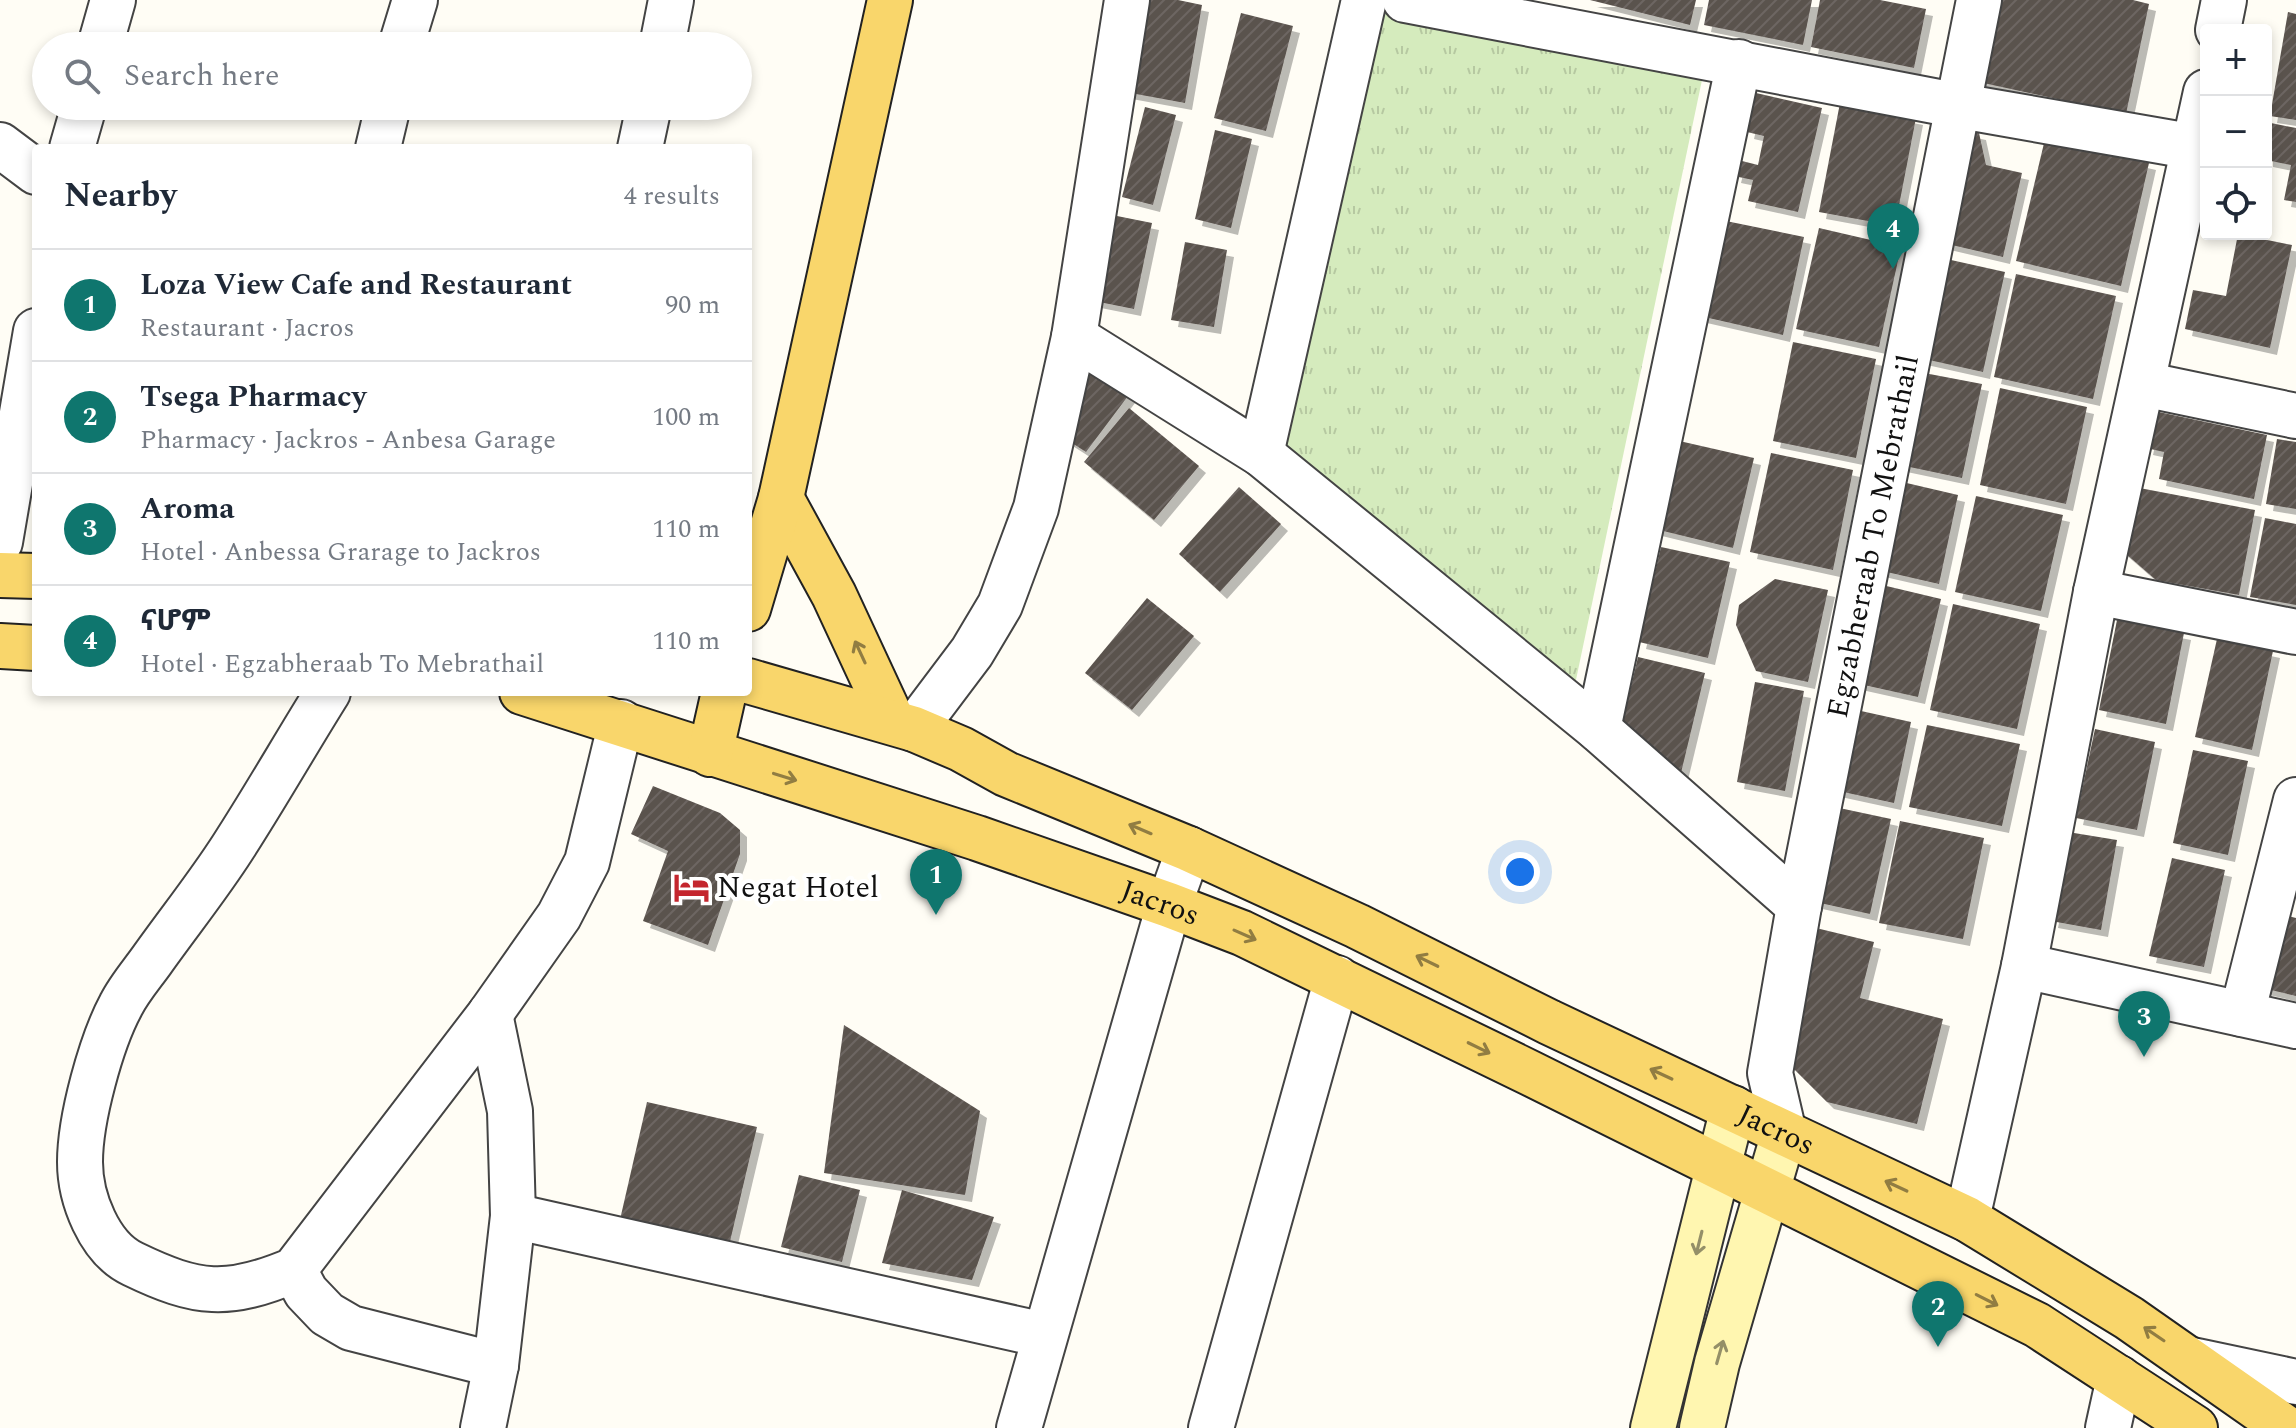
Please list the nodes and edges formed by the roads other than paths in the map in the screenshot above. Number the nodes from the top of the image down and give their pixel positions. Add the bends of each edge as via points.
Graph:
1 (113, 0) edge
2 (415, 0) edge
3 (671, 0) edge
4 (890, 0) edge
5 (1127, 0) edge
6 (1364, 0) edge
7 (1405, 0) edge
8 (1979, 0) edge
9 (2224, 0) edge
10 (2219, 24) edge
11 (104, 32) edge
12 (405, 32) edge
13 (665, 32) edge
14 (1739, 62) junction
15 (2205, 96) edge
16 (1960, 106) junction
17 (80, 120) edge
18 (385, 120) edge
19 (646, 120) edge
20 (73, 144) edge
21 (379, 144) edge
22 (641, 144) edge
23 (0, 145) edge
24 (2195, 147) junction
25 (32, 169) edge
26 (1074, 337) junction
27 (32, 354) edge
28 (2143, 384) junction
29 (2296, 416) edge
30 (1261, 454) junction
31 (781, 498) junction
32 (0, 542) edge
33 (0, 575) edge
34 (32, 576) edge
35 (2096, 592) junction
36 (752, 596) edge
37 (2296, 632) edge
38 (0, 646) edge
39 (32, 648) edge
40 (752, 682) edge
41 (326, 696) edge
42 (535, 696) edge
43 (723, 696) edge
44 (621, 722) junction
45 (903, 726) junction
46 (1598, 729) junction
47 (710, 754) junction
48 (2296, 800) edge
49 (1189, 849) junction
50 (1169, 905) junction
51 (1799, 906) junction
52 (2024, 966) junction
53 (1337, 978) junction
54 (490, 1014) junction
55 (2242, 1014) junction
56 (2296, 1026) edge
57 (1770, 1073) junction
58 (1733, 1108) junction
59 (1784, 1133) junction
60 (1717, 1168) junction
61 (1767, 1190) junction
62 (513, 1216) junction
63 (1967, 1219) junction
64 (294, 1270) junction
65 (1044, 1335) junction
66 (2192, 1360) junction
67 (496, 1365) junction
68 (2119, 1378) junction
69 (2296, 1382) edge
70 (483, 1428) edge
71 (1019, 1428) edge
72 (1211, 1428) edge
73 (1653, 1428) edge
74 (1702, 1428) edge
75 (2108, 1428) edge
76 (2195, 1428) edge
77 (2286, 1428) edge

1 - 11 street
2 - 12 street
3 - 13 street
4 - 31 main road
5 - 26 street
6 - 30 street
7 - 14 street
8 - 16 street, Egzabheraab To Mebrathail
9 - 10 street
14 - 16 street
14 - 46 street
15 - 24 street
16 - 24 street
16 - 51 street, Egzabheraab To Mebrathail
17 - 20 street
18 - 21 street
19 - 22 street
23 - 25 street
24 - 28 street
26 - 30 street
26 - 45 street via 1036,508 1000,605 972,652
27 - 32 street
28 - 29 street
28 - 35 street
30 - 46 street
31 - 36 main road
45 -> 31 main road
33 - 34 main road
35 - 37 street
35 - 52 street
38 - 39 main road
40 - 45 main road, Jacros
41 - 64 street via 232,848 122,1002 104,1040 80,1163 95,1228 124,1260 168,1281 217,1291 260,1284
42 - 44 main road, Jacros
43 - 47 main road
44 - 47 main road, Jacros
44 - 54 street via 587,862 559,916
49 -> 45 main road, Jacros
46 - 51 street
47 -> 50 main road, Jacros
48 - 55 street
49 - 50 street
58 -> 49 main road, Jacros
50 -> 53 main road, Jacros
50 - 65 street
51 - 57 street, Egzabheraab To Mebrathail
52 - 55 street
52 - 63 street
53 -> 60 main road, Jacros
53 - 72 street
54 - 62 street via 510,1111
54 - 64 street
55 - 56 street
57 - 58 street
57 - 59 street, Egzabheraab To Mebrathail
58 - 59 main road, Jacros
58 - 60 main road
59 - 61 main road
63 -> 59 main road, Jacros
60 - 61 main road, Jacros
60 -> 73 main road
61 -> 68 main road, Jacros via 2037,1325
74 -> 61 main road
62 - 65 street
62 - 67 street
66 -> 63 main road, Jacros
64 - 67 street via 327,1314 351,1328
65 - 71 street
66 - 69 street
66 - 77 main road, Jacros
67 - 70 street
68 - 75 street
68 - 76 main road, Jacros

